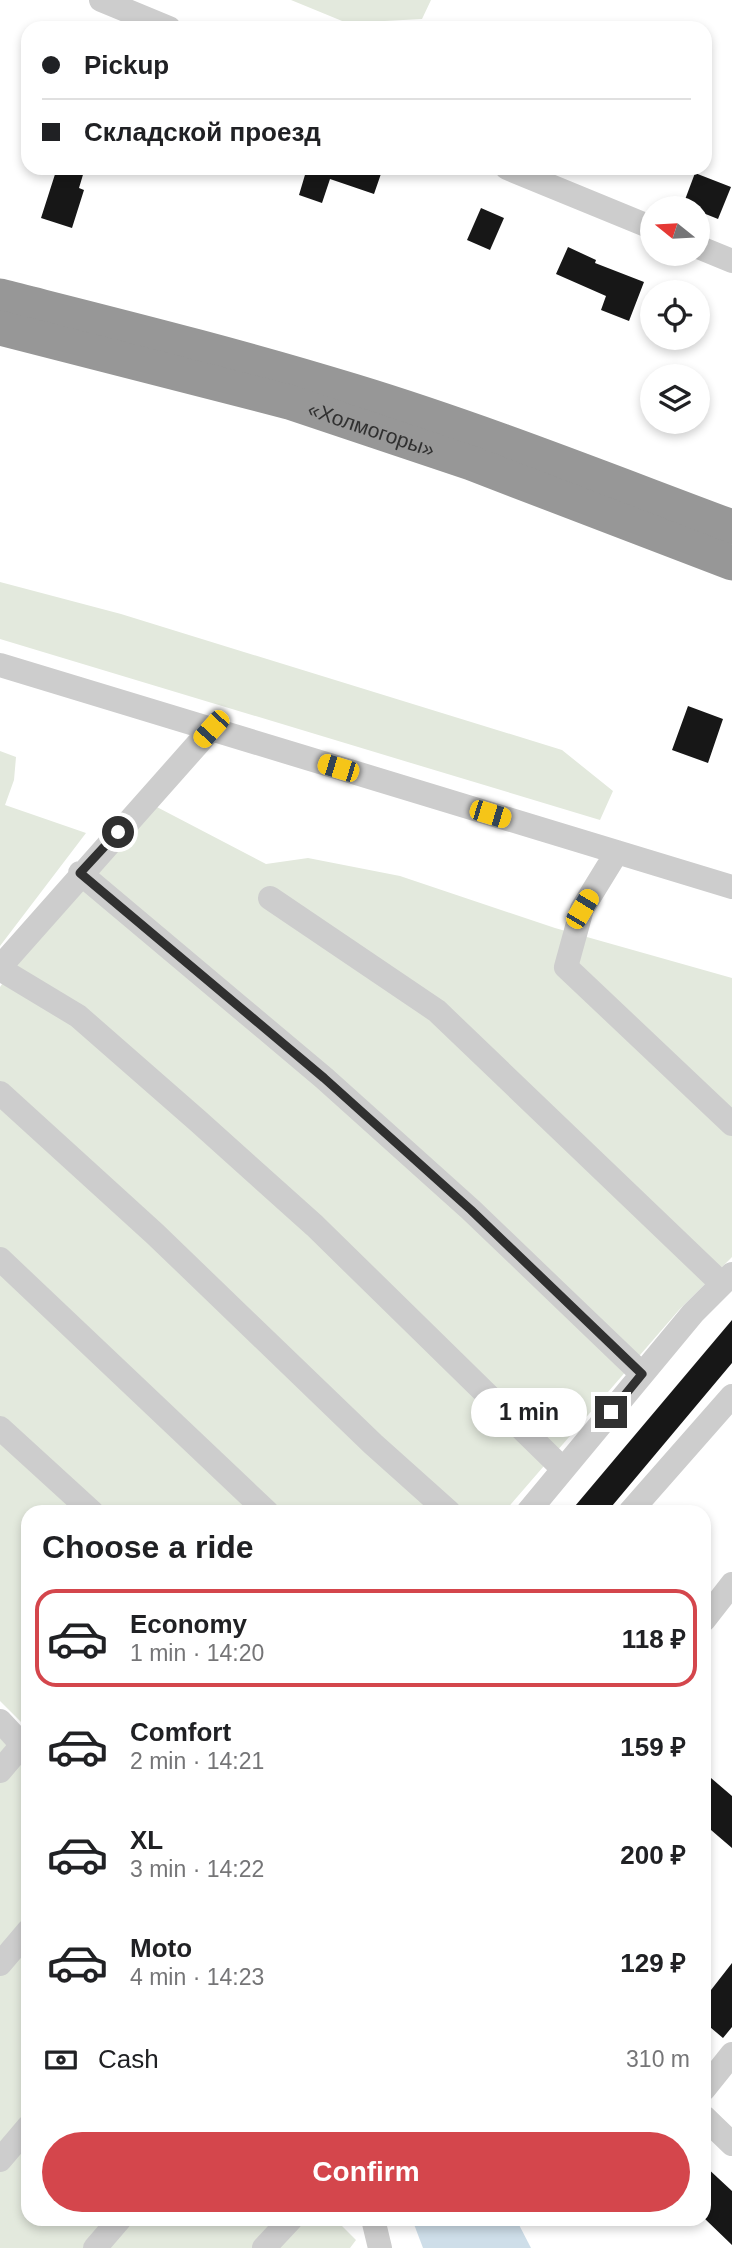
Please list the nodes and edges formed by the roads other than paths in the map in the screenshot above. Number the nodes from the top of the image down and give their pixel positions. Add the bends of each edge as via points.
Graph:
1 (101, 0) edge
2 (152, 21) edge
3 (524, 175) edge
4 (640, 223) edge
5 (710, 252) edge
6 (732, 261) edge
7 (0, 296) edge
8 (0, 328) edge
9 (732, 527) edge
10 (732, 563) edge
11 (0, 665) edge
12 (211, 729) junction
13 (617, 852) junction
14 (80, 873) junction
15 (732, 887) edge
16 (270, 898) dead end
17 (0, 968) edge
18 (0, 1093) edge
19 (732, 1124) edge
20 (0, 1259) edge
21 (727, 1279) edge
22 (642, 1374) junction
23 (730, 1402) edge
24 (0, 1428) edge
25 (563, 1469) junction
26 (84, 1505) edge
27 (261, 1505) edge
28 (441, 1505) edge
29 (534, 1505) edge
30 (635, 1505) edge
31 (732, 1584) edge
32 (711, 1611) edge
33 (0, 1721) edge
34 (21, 1744) edge
35 (21, 1752) edge
36 (0, 1771) edge
37 (21, 1939) edge
38 (0, 1964) edge
39 (732, 2054) edge
40 (711, 2080) edge
41 (711, 2124) edge
42 (21, 2135) edge
43 (732, 2144) edge
44 (0, 2160) edge
45 (114, 2226) edge
46 (284, 2226) edge
47 (375, 2226) edge
48 (95, 2248) edge
49 (264, 2248) edge
50 (380, 2248) edge

1 - 2 street
3 - 4 street
5 - 6 street
7 - 9 highway, «Холмогоры» via 356,391
8 - 10 highway, «Холмогоры» via 289,402 471,463
11 - 12 street
12 - 13 street
12 - 14 street
13 - 15 street
13 - 19 street via 582,909 566,967
14 - 17 street
14 - 22 street via 324,1078 471,1210
16 - 21 street via 437,1011
17 - 25 street via 78,1016 198,1121 315,1226
18 - 28 street
20 - 27 street
21 - 22 street
22 - 25 street
23 - 30 street
24 - 26 street
25 - 29 street
31 - 32 street
33 - 34 street
35 - 36 street
37 - 38 street
39 - 40 street
41 - 43 street
42 - 44 street
45 - 48 street
46 - 49 street
47 - 50 street

